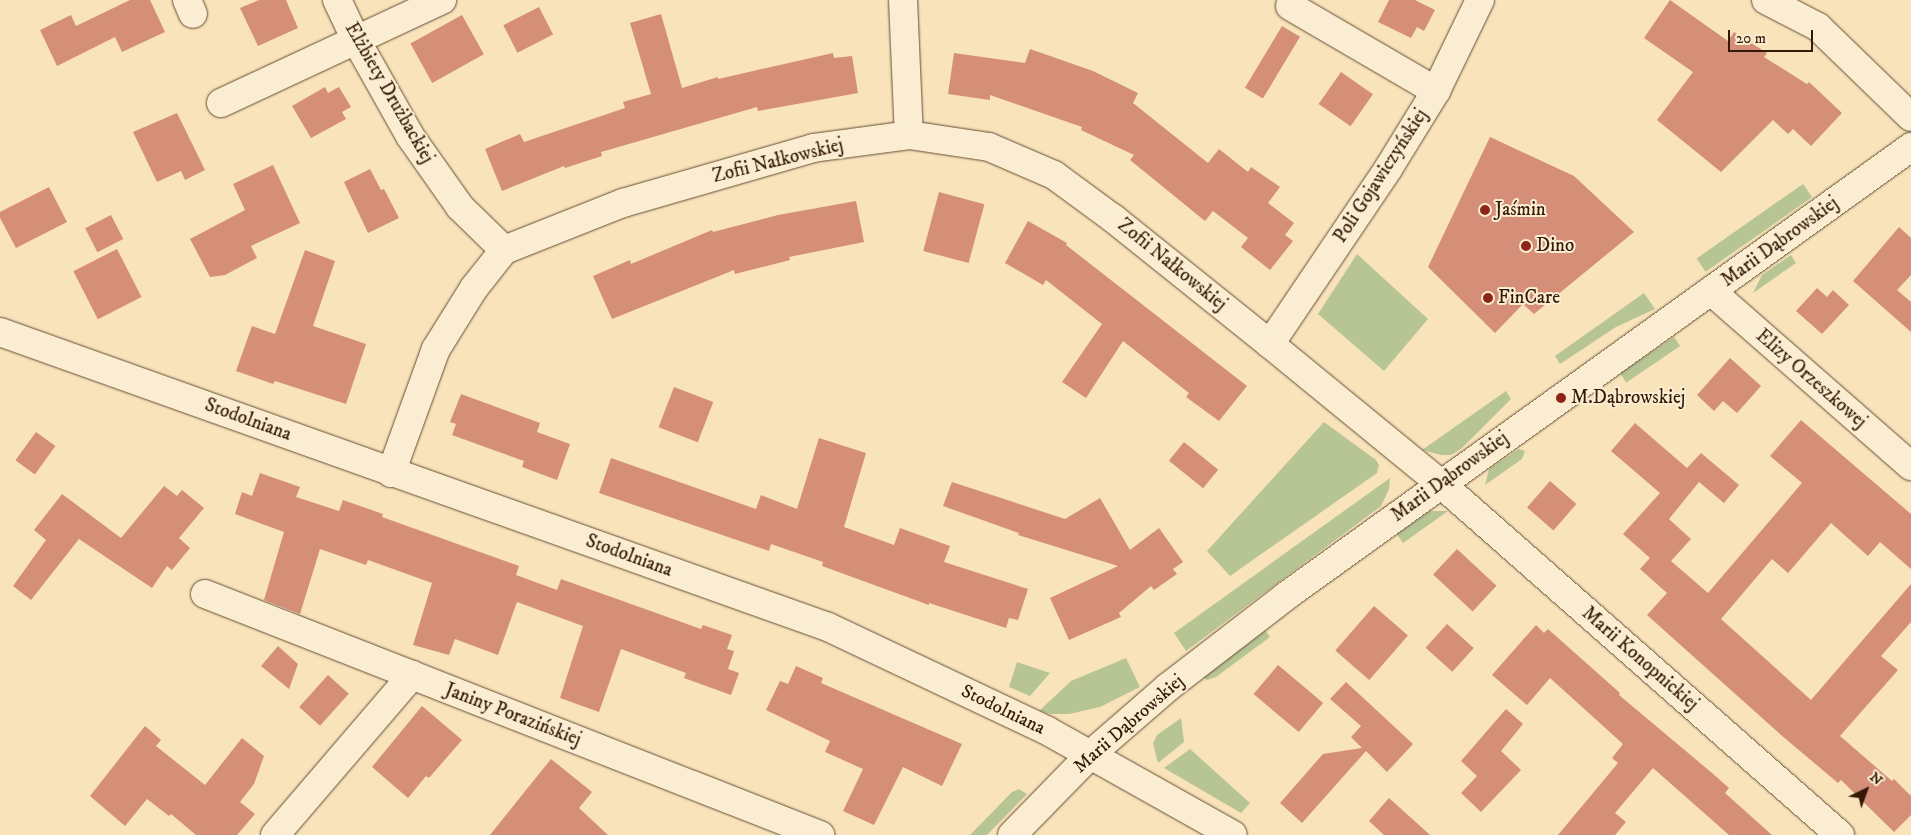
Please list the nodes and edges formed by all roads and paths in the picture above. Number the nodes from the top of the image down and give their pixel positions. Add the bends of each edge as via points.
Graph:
1 (337, 0) edge
2 (442, 0) edge
3 (904, 0) edge
4 (1480, 0) edge
5 (1766, 0) edge
6 (1290, 6) dead end
7 (356, 40) junction
8 (1436, 91) junction
9 (221, 102) dead end
10 (1911, 117) edge
11 (910, 135) junction
12 (1911, 147) edge
13 (504, 250) junction
14 (1712, 291) junction
15 (0, 332) edge
16 (1270, 344) junction
17 (1911, 466) edge
18 (391, 473) junction
19 (1440, 483) junction
20 (205, 594) dead end
21 (412, 675) junction
22 (1090, 754) junction
23 (275, 835) edge
24 (820, 835) edge
25 (1012, 835) edge
26 (1234, 835) edge
27 (1840, 835) edge

1 - 7 street, Elżbiety Drużbackiej
2 - 7 street
3 - 11 street
4 - 8 street, Poli Gojawiczyńskiej
5 - 10 street via 1818,28
6 - 8 street
7 - 9 street
7 - 13 street, Elżbiety Drużbackiej via 410,136 432,168 460,207
8 - 16 street, Poli Gojawiczyńskiej via 1388,169
11 - 13 street, Zofii Nałkowskiej via 804,151 623,203
11 - 16 street, Zofii Nałkowskiej via 988,147 1054,175
12 - 14 street, Marii Dąbrowskiej
13 - 18 street via 474,288 436,349
14 - 17 street, Elizy Orzeszkowej
14 - 19 street, Marii Dąbrowskiej
15 - 18 street, Stodolniana
16 - 19 street, Zofii Nałkowskiej
18 - 22 street, Stodolniana via 828,627 1026,720
19 - 22 street, Marii Dąbrowskiej via 1168,687
19 - 27 street, Marii Konopnickiej
20 - 21 street, Janiny Porazińskiej
21 - 23 street
21 - 24 street, Janiny Porazińskiej
22 - 25 street, Marii Dąbrowskiej
22 - 26 street, Stodolniana

